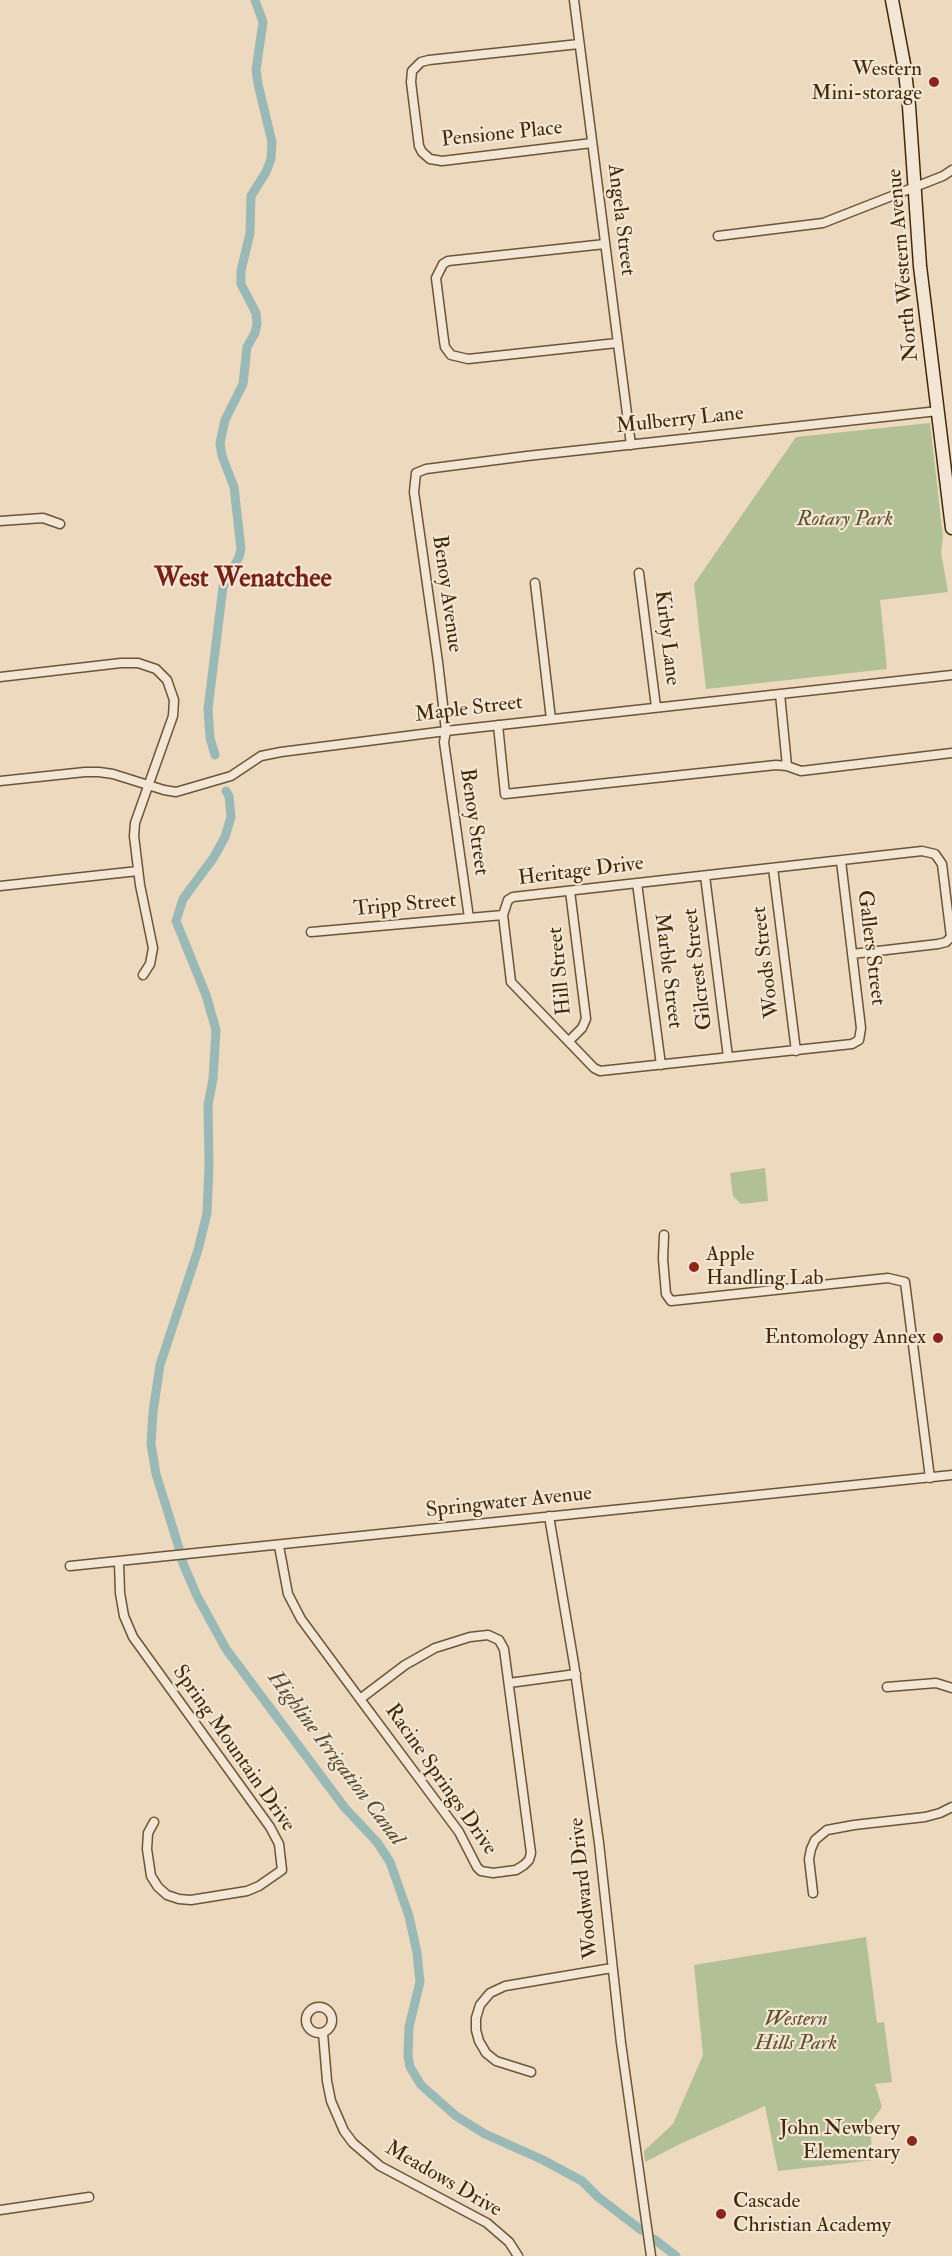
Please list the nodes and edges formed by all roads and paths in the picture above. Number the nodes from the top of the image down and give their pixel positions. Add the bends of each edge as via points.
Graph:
1 (574, 0) edge
2 (892, 0) edge
3 (579, 44) junction
4 (592, 143) junction
5 (952, 170) edge
6 (916, 186) junction
7 (718, 236) dead end
8 (605, 243) junction
9 (617, 343) junction
10 (938, 411) junction
11 (631, 445) junction
12 (426, 469) joint
13 (0, 521) edge
14 (60, 524) dead end
15 (952, 528) edge
16 (639, 573) dead end
17 (535, 583) dead end
18 (952, 675) edge
19 (0, 677) edge
20 (780, 694) junction
21 (656, 707) junction
22 (552, 719) junction
23 (498, 725) junction
24 (446, 730) junction
25 (952, 753) edge
26 (787, 766) junction
27 (0, 781) edge
28 (148, 786) junction
29 (841, 861) junction
30 (773, 868) junction
31 (138, 871) junction
32 (705, 876) junction
33 (637, 882) junction
34 (0, 886) edge
35 (570, 891) junction
36 (503, 915) junction
37 (469, 918) junction
38 (311, 932) dead end
39 (952, 937) edge
40 (852, 954) junction
41 (143, 975) dead end
42 (859, 1040) joint
43 (568, 1041) junction
44 (796, 1051) junction
45 (728, 1058) junction
46 (661, 1065) junction
47 (664, 1235) dead end
48 (952, 1475) edge
49 (930, 1478) junction
50 (549, 1516) junction
51 (279, 1546) junction
52 (118, 1562) junction
53 (70, 1566) dead end
54 (576, 1674) junction
55 (508, 1683) junction
56 (886, 1687) dead end
57 (952, 1688) edge
58 (360, 1699) junction
59 (952, 1807) edge
60 (154, 1822) dead end
61 (813, 1893) dead end
62 (612, 1968) junction
63 (323, 2033) dead end
64 (531, 2072) dead end
65 (89, 2197) dead end
66 (0, 2210) edge
67 (518, 2256) edge
68 (651, 2256) edge

1 - 3 street, Angela Street
2 - 6 main road, North Western Avenue via 904,64
3 - 4 street, Angela Street
3 - 4 street, Pensione Place via 420,62 411,76 418,135 422,152 436,161
4 - 8 street, Angela Street
5 - 6 street
6 - 7 street via 823,223
6 - 10 main road, North Western Avenue via 920,266
8 - 9 street, Angela Street
8 - 9 street via 448,261 436,278 445,347 451,356 468,359
9 - 11 street, Angela Street
10 - 11 street, Mulberry Lane
10 - 15 main road, North Western Avenue
11 - 12 street, Mulberry Lane
12 - 24 street, Benoy Avenue via 416,473 414,492
13 - 14 street via 43,518
16 - 21 street, Kirby Lane
17 - 22 street
18 - 20 street, Maple Street
19 - 28 street via 121,663 156,669 166,680 174,700
20 - 21 street, Maple Street
20 - 26 street
21 - 22 street, Maple Street
22 - 23 street, Maple Street
23 - 24 street, Maple Street
23 - 26 street via 505,794
24 - 28 street, Maple Street via 261,756 230,776 176,792
24 - 37 street, Benoy Street via 444,742
25 - 26 street via 801,771
27 - 28 street, Maple Street via 99,772
28 - 31 street via 135,823
29 - 30 street, Heritage Drive
29 - 39 street, Heritage Drive via 922,851 934,854 942,864
29 - 40 street, Gallers Street
30 - 32 street, Heritage Drive
30 - 44 street, Woods Street
31 - 34 street
31 - 41 street via 153,948
32 - 33 street, Heritage Drive
32 - 45 street, Gilcrest Street
33 - 35 street, Heritage Drive
33 - 46 street, Marble Street
35 - 36 street, Heritage Drive via 513,897
35 - 43 street, Hill Street via 586,1019
36 - 37 street, Tripp Street
36 - 43 street, Heritage Drive via 512,982
37 - 38 street, Tripp Street
39 - 40 street via 938,944
40 - 42 street, Gallers Street
42 - 44 street, Heritage Drive via 848,1045
43 - 46 street, Heritage Drive via 600,1071
44 - 45 street, Heritage Drive
45 - 46 street, Heritage Drive
47 - 49 street via 666,1294 671,1301 888,1278 905,1282
48 - 49 street, Springwater Avenue
49 - 50 street, Springwater Avenue
50 - 51 street, Springwater Avenue
50 - 54 street, Woodward Drive
51 - 52 street, Springwater Avenue
51 - 58 street, Racine Springs Drive via 295,1609
52 - 53 street, Springwater Avenue
52 - 60 street, Spring Mountain Drive via 124,1616 133,1637 270,1827 279,1844 282,1870 248,1891 191,1900 167,1895 151,1876 147,1849 148,1833
54 - 55 street
54 - 62 street, Woodward Drive
55 - 58 street, Racine Springs Drive via 504,1648 499,1640 488,1635 435,1648
55 - 58 street, Racine Springs Drive via 531,1853 529,1860 516,1870 493,1873 477,1867 459,1832
56 - 57 street via 936,1683
59 - 61 street via 940,1814 827,1830 811,1849
62 - 64 street via 505,1986 490,1993 480,2005 476,2030 486,2053 496,2061
62 - 68 street, Woodward Drive
63 - 67 street, Meadows Drive via 331,2101 353,2143 380,2166 487,2223 509,2242
65 - 66 street

